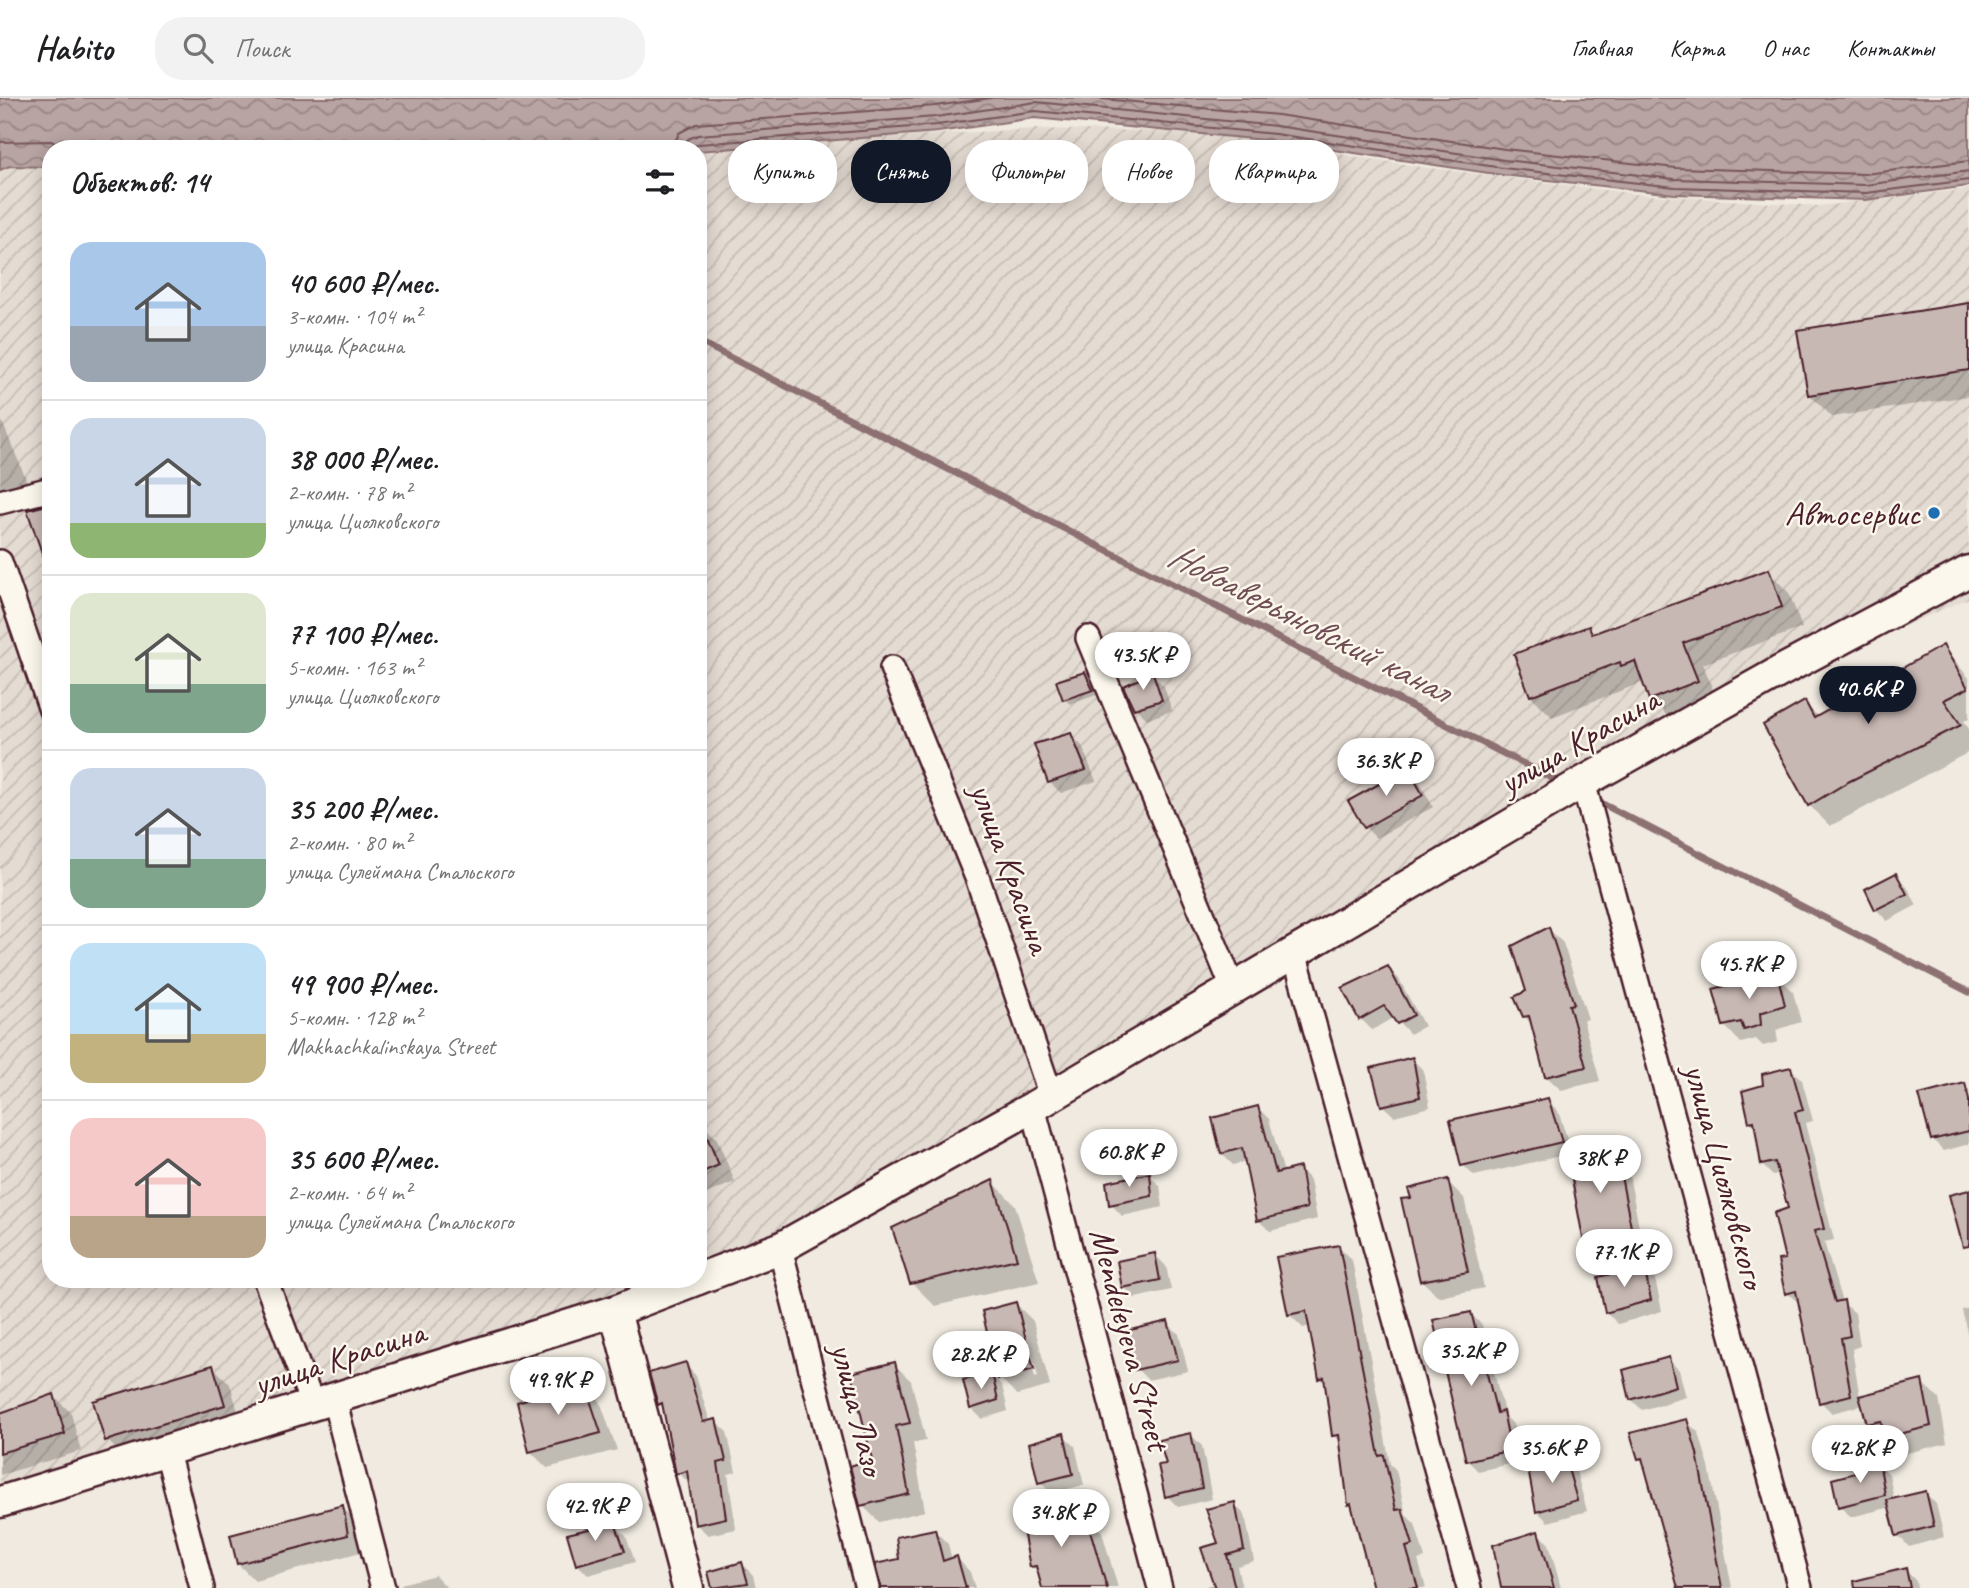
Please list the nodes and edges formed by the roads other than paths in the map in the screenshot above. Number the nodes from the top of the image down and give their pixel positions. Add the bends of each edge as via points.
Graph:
1 (42, 491) edge
2 (0, 502) edge
3 (0, 562) edge
4 (1969, 571) edge
5 (1088, 638) dead end
6 (892, 668) dead end
7 (42, 684) edge
8 (1583, 782) junction
9 (1294, 952) junction
10 (1233, 988) junction
11 (1042, 1102) junction
12 (780, 1248) junction
13 (707, 1276) edge
14 (269, 1288) edge
15 (675, 1288) edge
16 (615, 1311) junction
17 (323, 1403) junction
18 (166, 1452) junction
19 (0, 1502) edge
20 (202, 1588) edge
21 (383, 1588) edge
22 (688, 1588) edge
23 (867, 1588) edge
24 (1160, 1588) edge
25 (1469, 1588) edge
26 (1800, 1588) edge

1 - 2 street
3 - 7 street
4 - 8 street, улица Красина
5 - 10 street
6 - 11 street, улица Красина via 978,880
8 - 9 street, улица Красина
8 - 26 street, улица Циолковского
9 - 10 street, улица Красина
9 - 25 street
10 - 11 street, улица Красина
11 - 12 street, улица Красина
11 - 24 street, Mendeleyeva Street
12 - 13 street, улица Красина
12 - 23 street, улица Лазо
14 - 17 street
15 - 16 street, улица Красина
16 - 17 street, улица Красина
16 - 22 street
17 - 18 street, улица Красина
17 - 21 street
18 - 19 street, улица Красина
18 - 20 street

